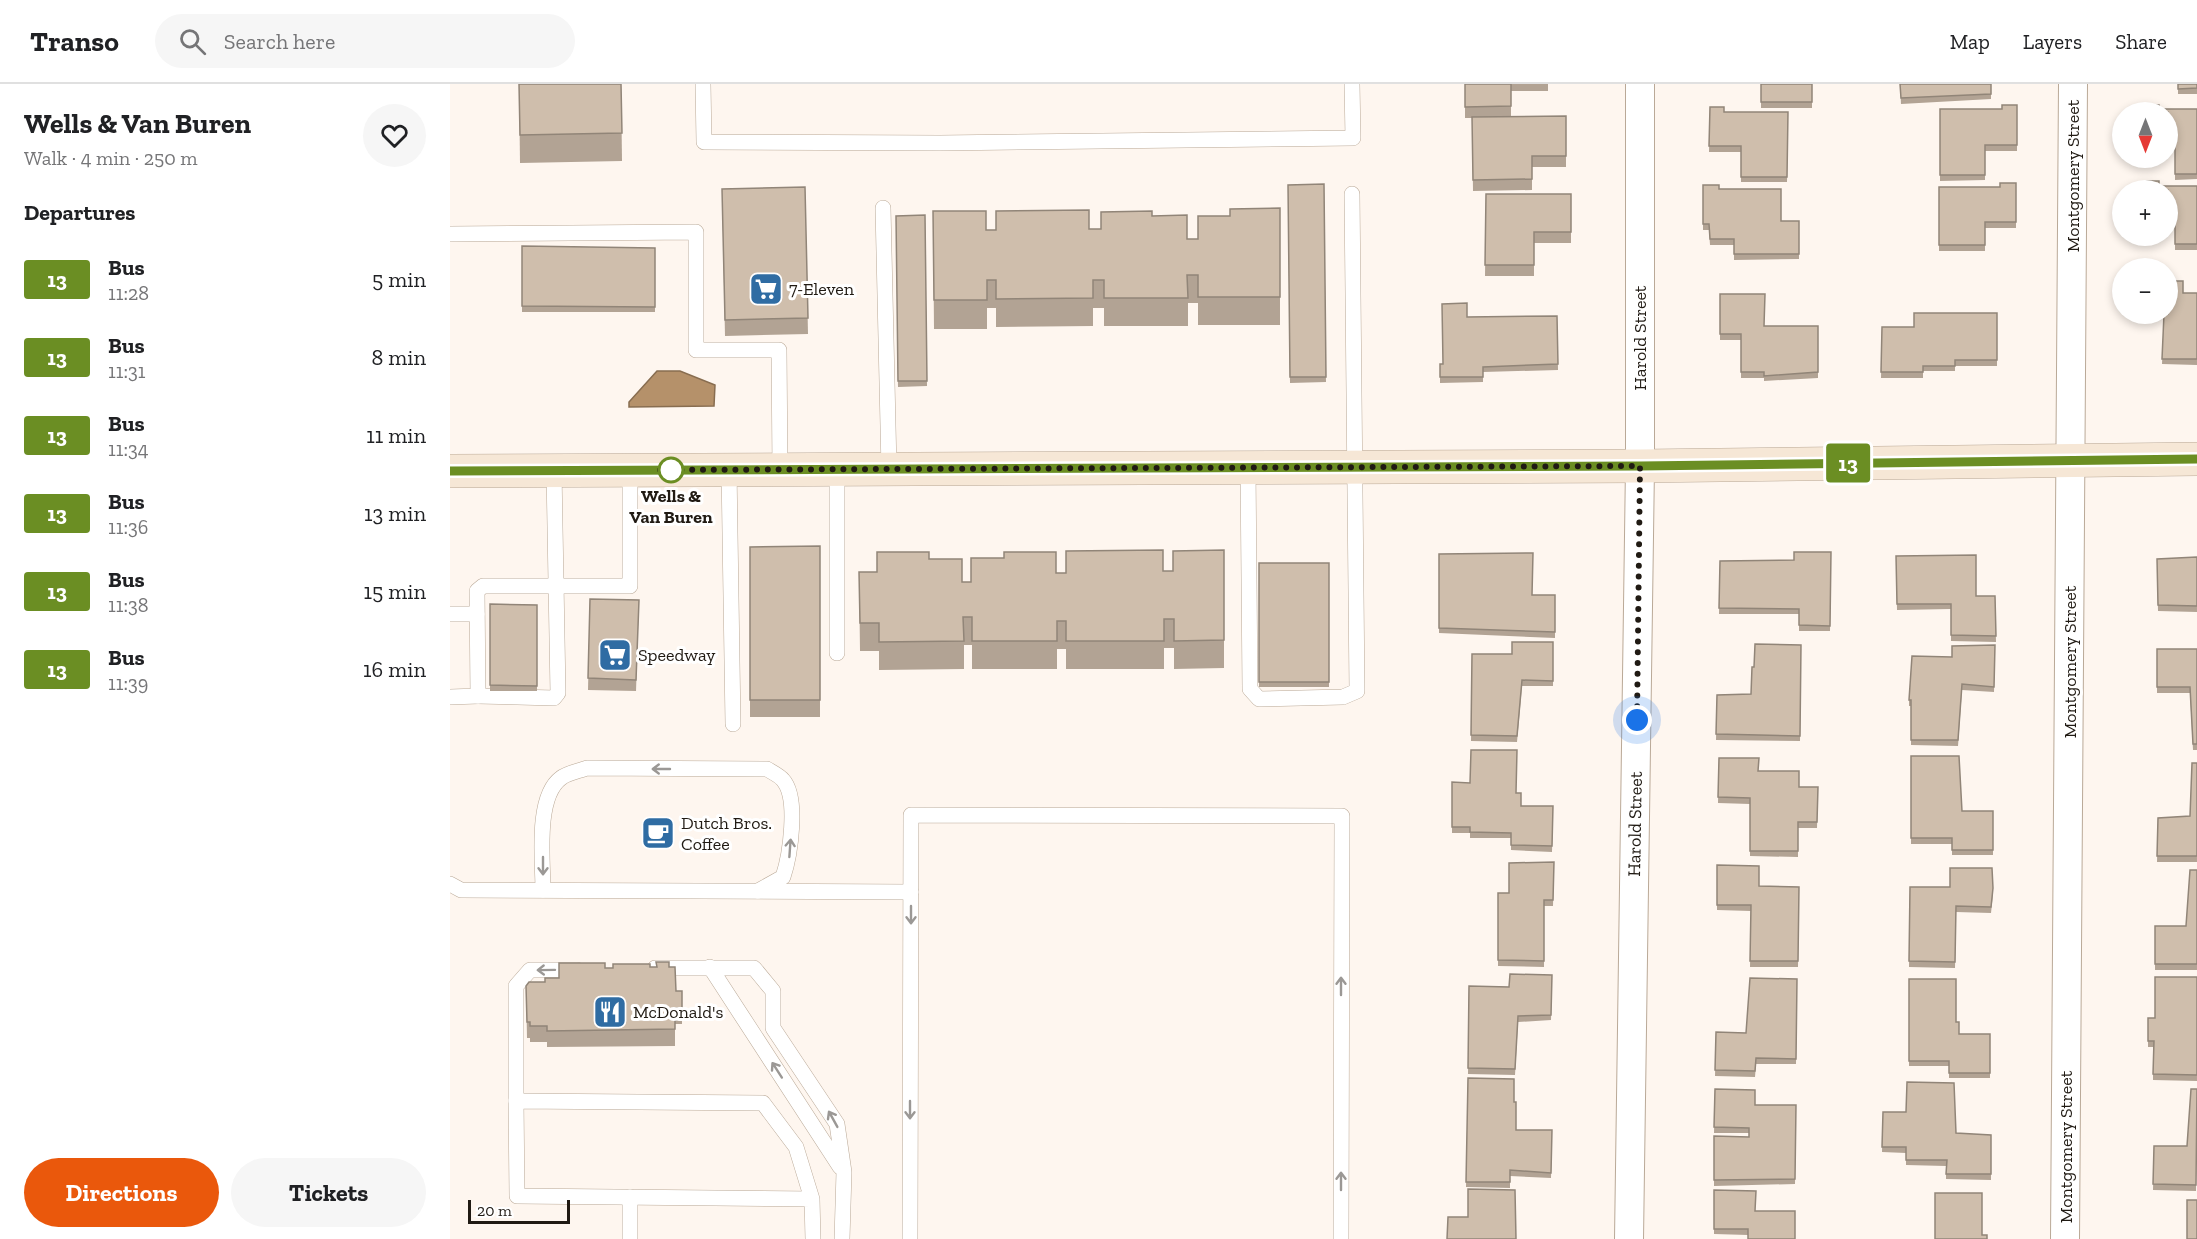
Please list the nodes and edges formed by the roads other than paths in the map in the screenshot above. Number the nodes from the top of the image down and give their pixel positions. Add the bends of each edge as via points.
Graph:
1 (702, 84) edge
2 (1352, 84) edge
3 (1640, 84) edge
4 (2073, 84) edge
5 (1352, 194) dead end
6 (883, 208) dead end
7 (450, 234) edge
8 (2197, 459) edge
9 (2072, 460) junction
10 (1640, 466) junction
11 (1357, 467) junction
12 (1248, 468) junction
13 (630, 470) junction
14 (729, 470) junction
15 (780, 470) junction
16 (837, 470) junction
17 (889, 470) junction
18 (450, 471) edge
19 (554, 471) junction
20 (557, 586) junction
21 (450, 614) edge
22 (477, 614) junction
23 (837, 653) dead end
24 (478, 696) junction
25 (450, 697) edge
26 (733, 724) dead end
27 (454, 890) edge
28 (543, 890) junction
29 (759, 891) junction
30 (911, 892) junction
31 (710, 967) junction
32 (642, 968) edge
33 (597, 969) edge
34 (516, 1101) junction
35 (844, 1172) junction
36 (630, 1197) junction
37 (812, 1199) junction
38 (630, 1239) edge
39 (813, 1239) edge
40 (842, 1239) edge
41 (910, 1239) edge
42 (1341, 1239) edge
43 (1629, 1239) edge
44 (2065, 1239) edge

1 - 2 lane via 704,142 940,143 1353,138
3 - 10 street, Harold Street
4 - 9 street, Montgomery Street
5 - 11 lane
6 - 17 lane
7 - 15 lane via 696,232 696,350 779,350
8 - 9 main road
9 - 10 main road
9 - 44 street, Montgomery Street
10 - 11 main road
10 - 43 street, Harold Street
11 - 12 main road
11 - 12 lane via 1357,691 1343,697 1259,699 1250,688
12 - 17 main road
13 - 14 main road
13 - 19 main road
13 - 20 lane via 630,586
14 - 15 main road
14 - 26 lane
15 - 16 main road
16 - 17 main road
16 - 23 lane
18 - 19 main road
19 - 20 lane
20 - 22 lane via 483,586 477,591
20 - 24 lane via 558,693 554,698
21 - 22 lane
22 - 24 lane
24 - 25 lane
27 - 28 lane
28 - 29 lane
29 -> 28 lane via 783,877 790,853 790,799 784,780 767,769 587,768 560,778 548,795 543,822
29 - 30 lane
30 -> 41 lane
42 -> 30 lane via 1342,816 911,815
31 - 32 lane
35 -> 31 lane
35 -> 31 lane via 837,1124 773,1028 772,991 754,968
33 -> 34 lane via 530,970 516,986
34 - 36 lane via 517,1196
34 - 37 lane via 763,1103 796,1147
35 - 40 lane
36 - 37 lane
36 - 38 lane
37 - 39 lane

